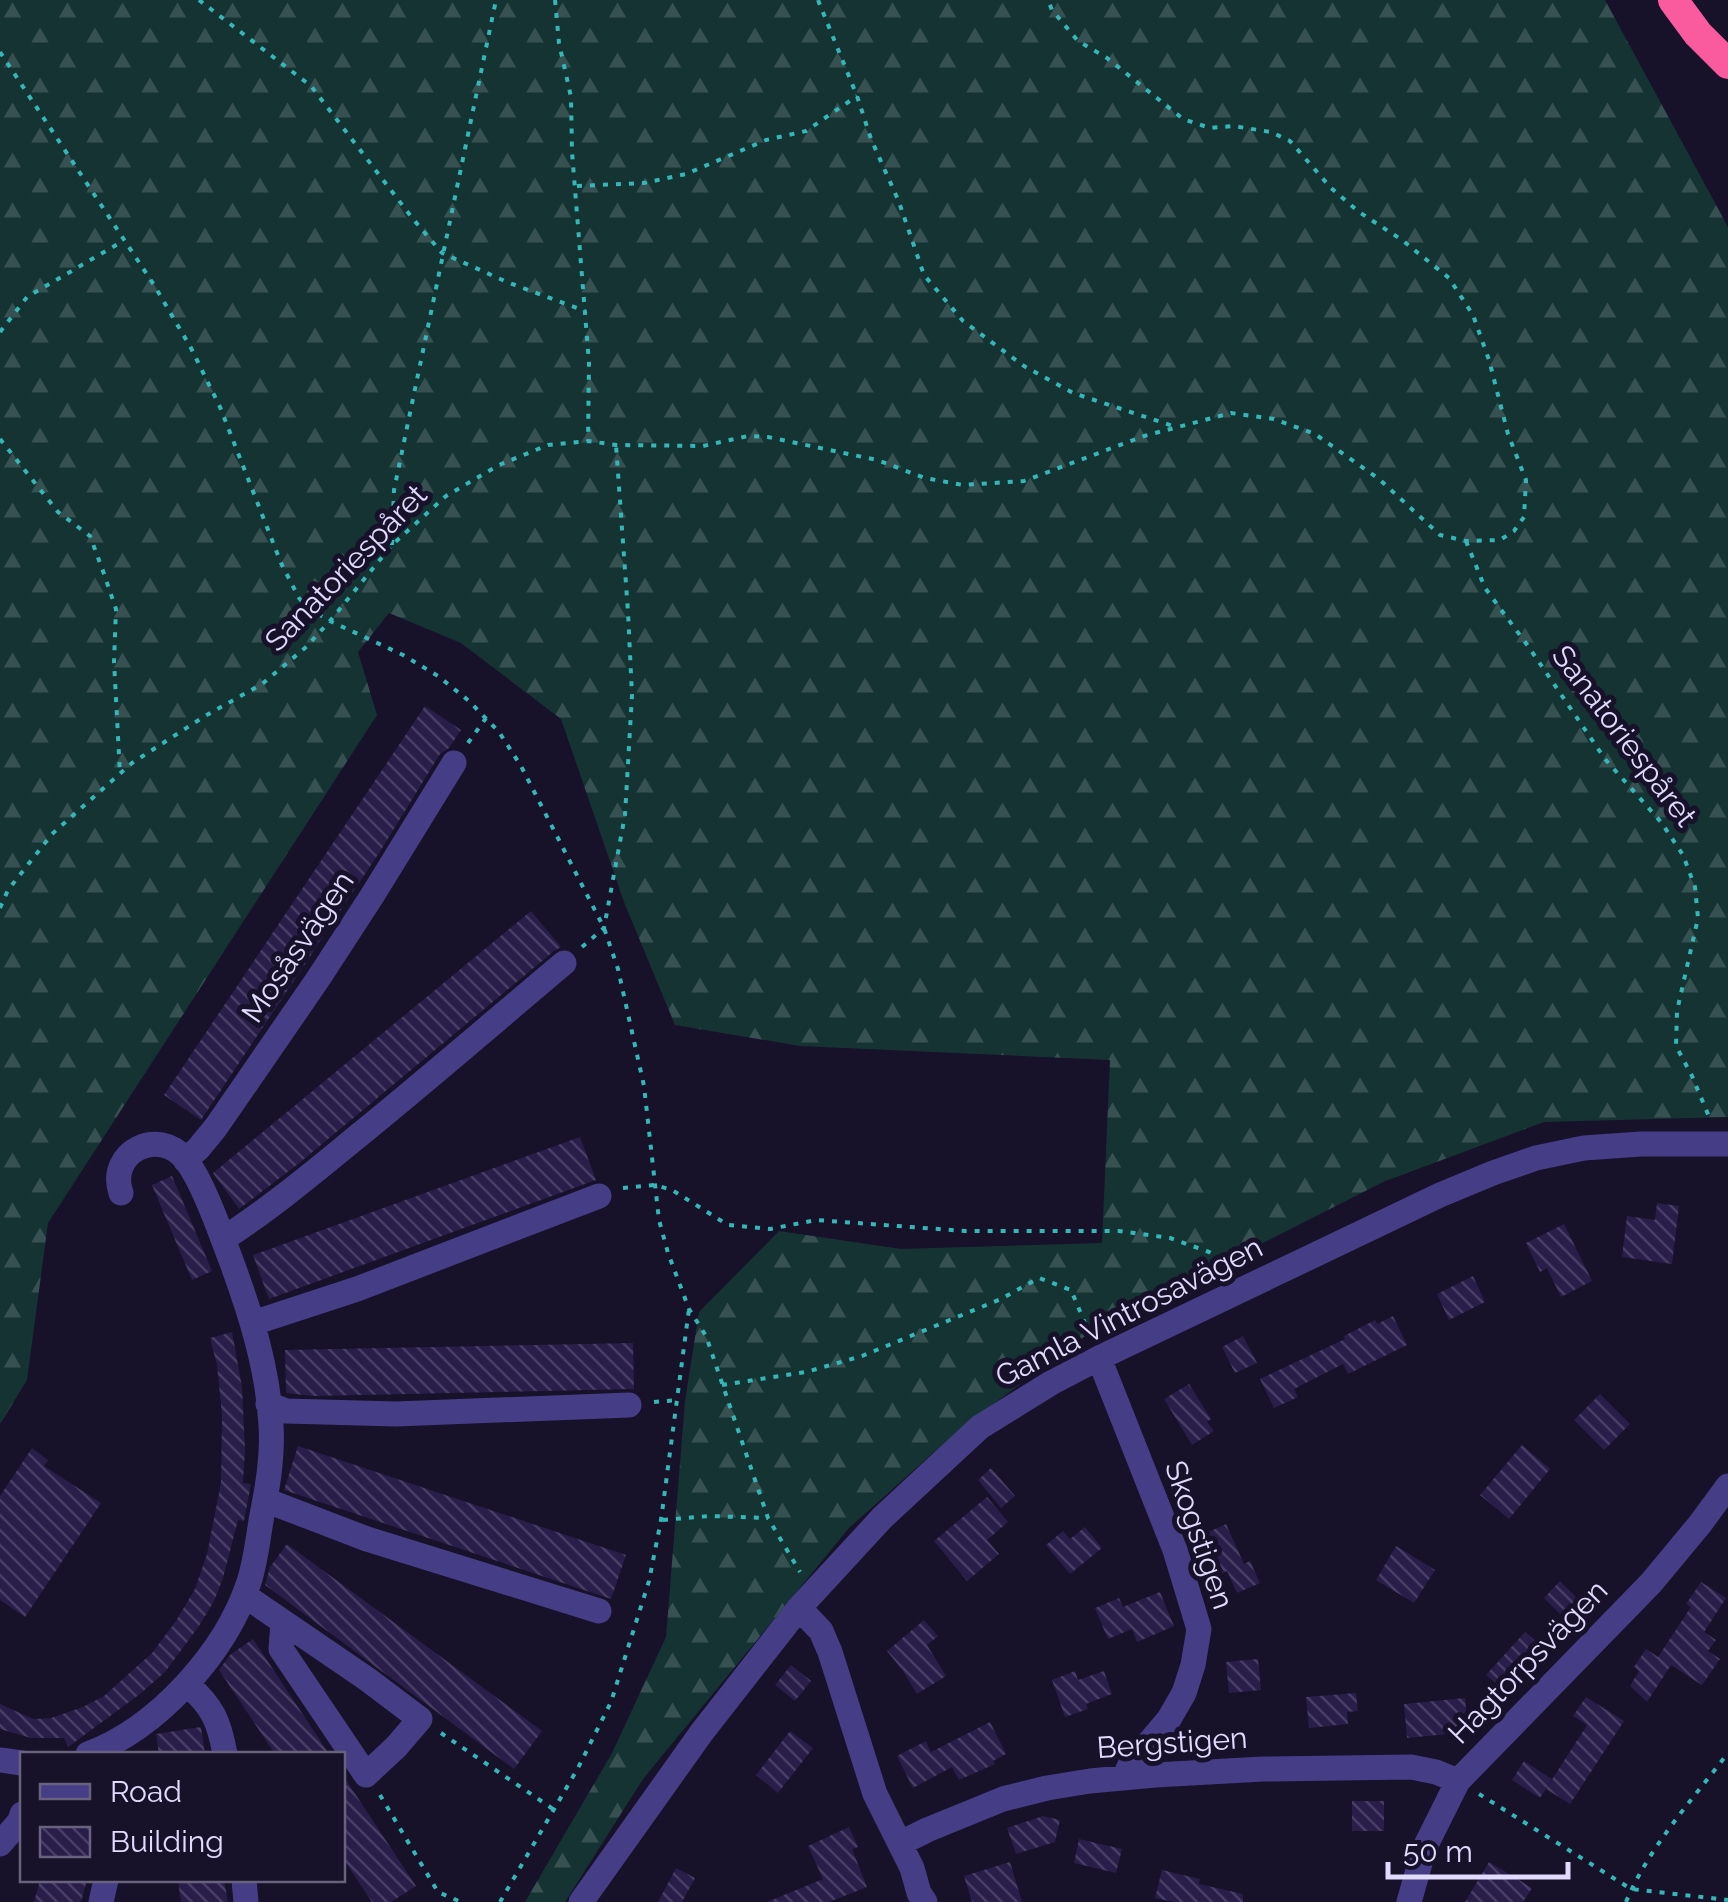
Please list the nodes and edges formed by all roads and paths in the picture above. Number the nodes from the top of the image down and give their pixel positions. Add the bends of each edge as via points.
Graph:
1 (200, 0) edge
2 (496, 0) edge
3 (556, 0) edge
4 (818, 0) edge
5 (1048, 0) edge
6 (1673, 0) edge
7 (1694, 0) edge
8 (1728, 61) edge
9 (857, 96) junction
10 (575, 186) junction
11 (124, 240) dead end
12 (442, 253) junction
13 (585, 310) junction
14 (0, 332) edge
15 (1174, 426) junction
16 (0, 439) edge
17 (588, 441) junction
18 (616, 445) junction
19 (1466, 542) junction
20 (392, 545) junction
21 (486, 718) dead end
22 (454, 763) joint
23 (120, 774) junction
24 (0, 908) edge
25 (564, 963) joint
26 (1723, 1143) edge
27 (186, 1160) junction
28 (121, 1192) dead end
29 (599, 1196) joint
30 (223, 1239) junction
31 (1260, 1281) junction
32 (253, 1323) junction
33 (1100, 1358) junction
34 (722, 1386) dead end
35 (268, 1404) junction
36 (630, 1404) dead end
37 (1728, 1486) edge
38 (265, 1500) junction
39 (768, 1518) dead end
40 (660, 1520) dead end
41 (244, 1595) junction
42 (799, 1608) junction
43 (599, 1611) dead end
44 (283, 1622) junction
45 (187, 1684) junction
46 (420, 1720) junction
47 (118, 1748) edge
48 (225, 1752) edge
49 (1728, 1753) edge
50 (366, 1775) junction
51 (1124, 1778) junction
52 (1458, 1781) junction
53 (554, 1810) dead end
54 (20, 1820) edge
55 (0, 1844) edge
56 (901, 1844) junction
57 (1631, 1889) junction
58 (916, 1899) edge
59 (1728, 1900) edge
60 (462, 1902) edge
61 (581, 1902) edge
62 (1409, 1902) edge
63 (1626, 1902) edge

1 - 12 path via 310,86
2 - 12 path
3 - 10 path
4 - 9 path
5 - 19 path via 1078,41 1183,118 1290,141 1359,212 1448,278 1473,315 1526,480 1524,517 1514,531 1500,540
6 - 8 highway
7 - 8 highway
9 - 10 path via 806,131 766,140 686,174 644,184
9 - 15 path via 924,276 963,321 1073,393
10 - 13 path
11 - 14 path via 27,297
12 - 13 path
12 - 20 path via 394,490
13 - 17 path
15 - 18 path, Sanatoriespåret via 1024,480 962,486 768,437 702,446
15 - 19 path, Sanatoriespåret via 1231,413 1314,434 1379,479 1440,535
16 - 23 path via 58,512 90,536 97,554 116,609
17 - 18 path, Sanatoriespåret
17 - 20 path, Sanatoriespåret via 548,445 499,465 446,496
18 - 25 path via 632,695 625,815 604,928
19 - 26 path, Sanatoriespåret via 1485,588 1605,759 1683,854 1698,918 1676,1046
20 - 23 path, Sanatoriespåret via 305,648 262,684
21 - 22 path
22 - 27 street, Mosåsvägen via 318,979
23 - 24 path, Sanatoriespåret via 52,834
25 - 30 street via 328,1161
26 - 31 street, Gamla Vintrosavägen via 1604,1147 1536,1158 1440,1195
27 - 28 street via 164,1146 141,1145 119,1172
27 - 30 street
29 - 31 path via 655,1185 728,1225 770,1229 816,1220 965,1231 1119,1231 1170,1238
29 - 32 street
30 - 32 street
31 - 33 street, Gamla Vintrosavägen
32 - 35 street
33 - 34 path via 1071,1290 1039,1278 862,1356
33 - 42 street, Gamla Vintrosavägen via 980,1428 882,1518
33 - 51 street, Skogstigen via 1198,1628 1184,1693
35 - 36 street via 396,1414
35 - 38 street
37 - 52 street, Hagtorpsvägen via 1651,1583
38 - 41 street
38 - 43 street
39 - 40 path
41 - 44 street
41 - 45 street
42 - 56 street via 822,1631 875,1794
42 - 61 street, Gamla Vintrosavägen
44 - 46 street
44 - 50 street via 281,1649
45 - 47 street
45 - 48 street via 210,1706
46 - 50 street
46 - 53 path
49 - 57 path
50 - 60 path via 438,1892
51 - 52 street, Bergstigen via 1411,1767
51 - 56 street, Bergstigen via 1003,1799
52 - 57 path
52 - 62 street, Hagtorpsvägen via 1424,1850
54 - 55 street
56 - 58 street
57 - 59 path
57 - 63 path

